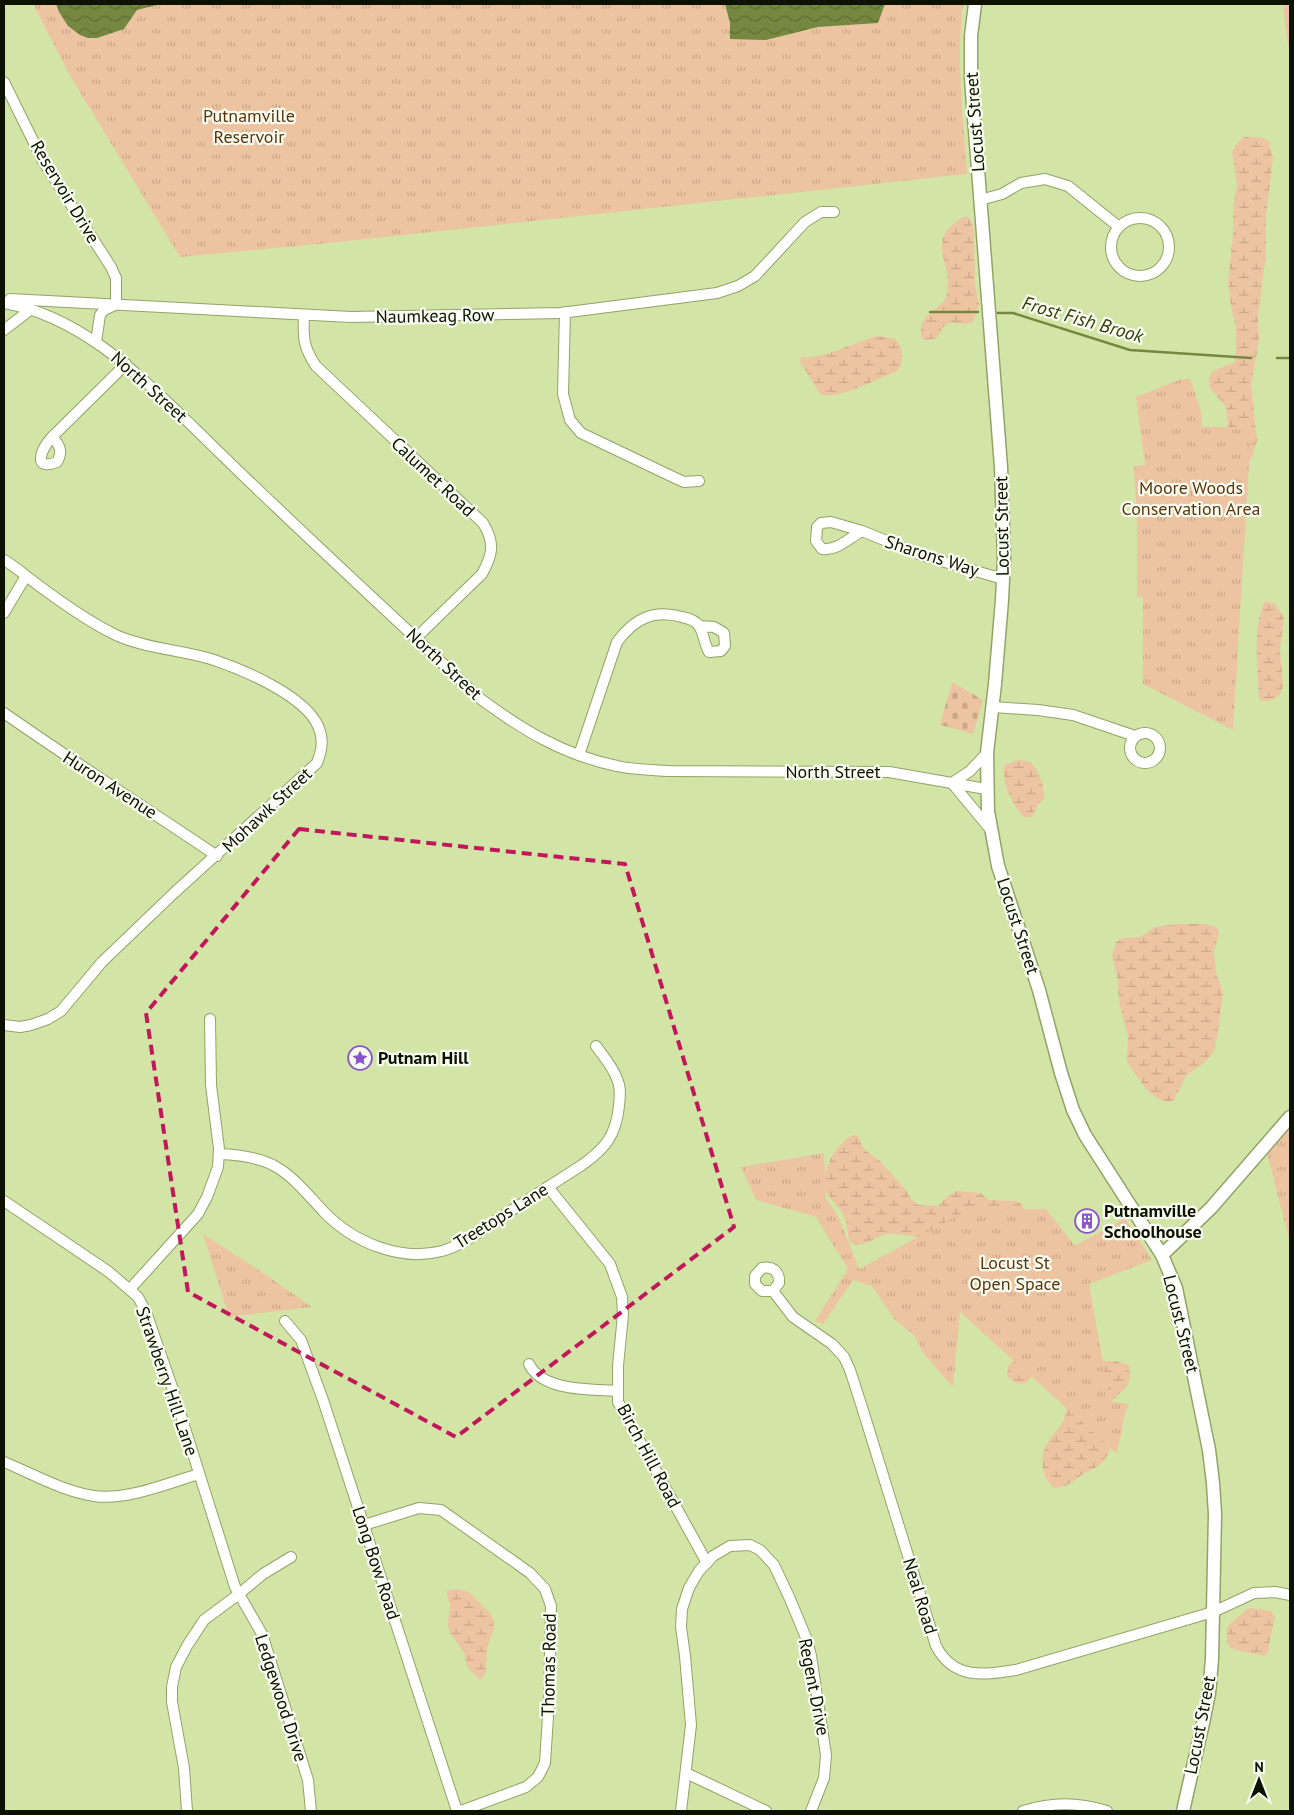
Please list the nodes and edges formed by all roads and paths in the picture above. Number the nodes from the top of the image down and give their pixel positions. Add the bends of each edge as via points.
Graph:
1 (975, 4) edge
2 (4, 82) edge
3 (980, 200) junction
4 (834, 212) dead end
5 (1119, 227) junction
6 (4, 299) edge
7 (4, 303) edge
8 (116, 304) junction
9 (30, 310) junction
10 (566, 312) junction
11 (304, 315) junction
12 (4, 330) edge
13 (96, 342) junction
14 (126, 364) junction
15 (52, 436) dead end
16 (699, 481) dead end
17 (862, 531) dead end
18 (4, 560) edge
19 (26, 576) junction
20 (1003, 579) junction
21 (4, 613) edge
22 (699, 626) dead end
23 (416, 638) junction
24 (992, 707) junction
25 (4, 713) edge
26 (1135, 736) dead end
27 (987, 752) junction
28 (579, 755) junction
29 (952, 783) junction
30 (986, 789) junction
31 (990, 829) junction
32 (216, 856) junction
33 (210, 1019) dead end
34 (4, 1025) edge
35 (596, 1046) dead end
36 (1290, 1116) edge
37 (219, 1154) junction
38 (548, 1187) junction
39 (4, 1201) edge
40 (1162, 1255) junction
41 (130, 1289) junction
42 (773, 1291) dead end
43 (285, 1321) dead end
44 (529, 1364) dead end
45 (618, 1391) junction
46 (4, 1462) edge
47 (199, 1474) junction
48 (364, 1525) junction
49 (291, 1558) dead end
50 (707, 1562) junction
51 (239, 1594) junction
52 (1290, 1595) edge
53 (1213, 1612) junction
54 (686, 1774) junction
55 (187, 1811) edge
56 (310, 1811) edge
57 (457, 1811) edge
58 (461, 1811) edge
59 (681, 1811) edge
60 (766, 1811) edge
61 (811, 1811) edge
62 (1023, 1811) edge
63 (1107, 1811) edge
64 (1183, 1811) edge

1 - 3 main road, Locust Street via 970,60
2 - 8 street, Reservoir Drive via 43,161 111,267 116,278
3 - 5 street via 1002,194 1021,182 1045,179 1068,186
3 - 20 main road, Locust Street via 1001,467
4 - 10 street, Naumkeag Row via 821,212 805,222 754,276 738,286 717,293
5 - 5 street via 1111,250 1122,271 1146,275 1162,266 1169,248 1163,230 1156,223 1137,219
6 - 8 street, Naumkeag Row
7 - 9 street, North Street
8 - 11 street, Naumkeag Row
8 - 13 street via 100,315
9 - 12 street
9 - 13 street, North Street
10 - 11 street, Naumkeag Row via 351,317
10 - 16 street via 563,394 570,420 581,433 684,482
11 - 23 street, Calumet Road via 303,337 316,366 483,523 491,537 491,550 482,574
13 - 14 street, North Street
14 - 15 street
14 - 23 street, North Street
17 - 20 street, Sharons Way via 921,555
18 - 19 street, Mohawk Street
19 - 21 street
19 - 32 street, Mohawk Street via 118,636 212,660 252,675 286,694 309,713 318,726 322,750 317,763
20 - 24 main road, Locust Street
22 - 28 street via 669,613 634,622 625,631 617,642
23 - 28 street, North Street via 478,697 514,724 554,746
24 - 26 street via 1073,715
24 - 27 main road, Locust Street
25 - 32 street, Huron Avenue
27 - 29 street via 970,771
27 - 30 main road, Locust Street
28 - 29 street, North Street via 617,766 643,769 889,772
29 - 30 street, North Street
29 - 31 street
30 - 31 main road, Locust Street
31 - 40 main road, Locust Street via 998,866 1039,990 1073,1110 1085,1135
32 - 34 street, Mohawk Street via 102,962 61,1011 31,1025
33 - 37 street via 211,1085
35 - 38 street, Treetops Lane via 618,1081 620,1094 616,1127 592,1158
36 - 40 main road via 1211,1208
37 - 38 street, Treetops Lane via 244,1156 275,1165 290,1175 339,1226 376,1247 408,1253 452,1248
37 - 41 street via 215,1175 198,1214
38 - 45 street, Birch Hill Road via 610,1264 617,1281 623,1315
39 - 41 street, Strawberry Hill Lane
40 - 53 main road, Locust Street via 1176,1288 1212,1475 1215,1514
41 - 47 street, Strawberry Hill Lane via 146,1312
42 - 53 street, Neal Road via 793,1318 832,1344 844,1357 936,1646 951,1665 960,1671 978,1674 1016,1670
43 - 48 street, Long Bow Road via 302,1340
44 - 45 street via 535,1374 554,1384
45 - 50 street, Birch Hill Road via 622,1410
46 - 47 street via 63,1487 95,1496 120,1496
47 - 51 street, Strawberry Hill Lane
48 - 57 street, Long Bow Road
48 - 58 street, Thomas Road via 419,1508 441,1510 530,1573 545,1589 551,1606 545,1763 538,1777 526,1787
49 - 51 street via 263,1574
50 - 54 street, Regent Drive via 689,1588 682,1609 691,1725
50 - 61 street, Regent Drive via 730,1546 750,1545 760,1550 774,1565 790,1598 811,1656 826,1755 824,1778
51 - 55 street via 204,1620 176,1667 172,1702 184,1768
51 - 56 street, Ledgewood Drive via 262,1634 308,1780
52 - 53 street, Neal Road via 1254,1593
53 - 64 main road, Locust Street via 1209,1693
54 - 59 street, Regent Drive
54 - 60 street
62 - 63 street via 1064,1803

